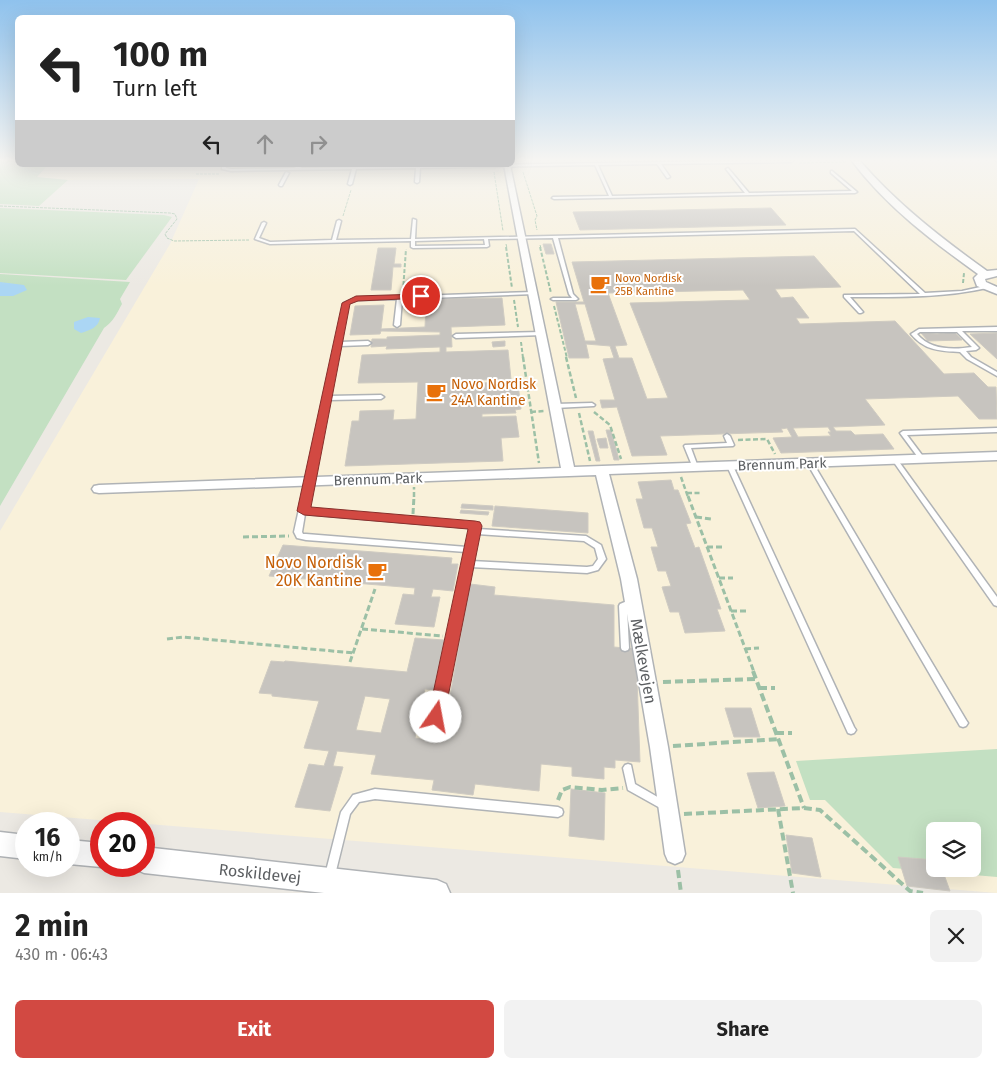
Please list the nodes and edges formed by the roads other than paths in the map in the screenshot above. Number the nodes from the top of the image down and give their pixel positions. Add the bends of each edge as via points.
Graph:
1 (515, 203) edge
2 (895, 203) edge
3 (414, 220) dead end
4 (341, 221) road end
5 (264, 223) dead end
6 (555, 236) junction
7 (522, 237) junction
8 (486, 238) junction
9 (413, 239) junction
10 (334, 241) junction
11 (993, 274) edge
12 (986, 287) junction
13 (997, 291) edge
14 (533, 293) junction
15 (924, 295) junction
16 (402, 297) junction
17 (553, 300) road end
18 (861, 312) dead end
19 (397, 325) dead end
20 (997, 329) edge
21 (958, 330) junction
22 (541, 334) junction
23 (456, 336) dead end
24 (368, 343) dead end
25 (338, 344) junction
26 (962, 350) junction
27 (997, 374) edge
28 (380, 397) dead end
29 (326, 398) junction
30 (555, 406) junction
31 (592, 407) road end
32 (997, 430) edge
33 (728, 438) road end
34 (997, 456) edge
35 (922, 459) junction
36 (895, 460) junction
37 (810, 463) junction
38 (730, 466) junction
39 (696, 467) junction
40 (568, 471) junction
41 (597, 471) junction
42 (309, 482) junction
43 (99, 489) dead end
44 (304, 511) junction
45 (475, 528) junction
46 (470, 550) junction
47 (467, 564) junction
48 (633, 601) junction
49 (997, 603) edge
50 (625, 648) dead end
51 (436, 717) dead end
52 (963, 724) dead end
53 (851, 730) dead end
54 (628, 768) dead end
55 (669, 811) junction
56 (558, 812) road end
57 (0, 844) edge
58 (15, 846) edge
59 (675, 854) road end
60 (155, 861) edge
61 (328, 881) junction
62 (437, 893) edge

1 - 7 street
2 - 11 street via 946,244
3 - 9 lane
4 - 10 lane
5 - 10 lane via 257,240 262,242
6 - 7 lane
6 - 15 lane via 855,230
6 - 17 lane via 570,294 576,299
7 - 8 lane
7 - 14 street
8 - 9 lane
8 - 9 lane via 488,246 413,248
9 - 10 lane
11 - 12 street via 981,275 979,280
12 - 13 street
12 - 15 lane
14 - 16 lane
14 - 22 street
15 - 18 lane via 846,296
16 - 19 lane
16 - 25 lane via 356,298 346,303
20 - 21 lane
21 - 26 lane via 976,348
21 - 26 lane via 919,330 914,334 920,342 934,348
22 - 23 lane
22 - 30 street
24 - 25 lane
25 - 29 lane
26 - 27 lane
28 - 29 lane
29 - 42 lane
30 - 31 lane
30 - 40 street
32 - 35 lane via 903,433
33 - 39 lane via 731,446 687,446
34 - 35 street, Brennum Park
35 - 36 street, Brennum Park
36 - 37 street, Brennum Park
36 - 49 lane
37 - 38 street, Brennum Park
37 - 52 lane
38 - 39 street, Brennum Park
38 - 53 lane
39 - 41 street, Brennum Park
40 - 41 street, Brennum Park
40 - 42 street, Brennum Park
41 - 48 street, Mælkevejen
42 - 43 street, Brennum Park
42 - 44 lane
44 - 45 lane
44 - 46 lane via 298,532 300,536
45 - 46 lane
45 - 47 lane via 586,539 598,547 602,559 595,568 587,570
46 - 47 lane
47 - 51 lane
48 - 50 lane via 623,606
48 - 55 street, Mælkevejen
54 - 55 lane via 632,787
55 - 59 street, Mælkevejen
56 - 61 lane via 375,794 356,798 346,812
57 - 58 street
60 - 61 street, Roskildevej
61 - 62 street, Roskildevej

